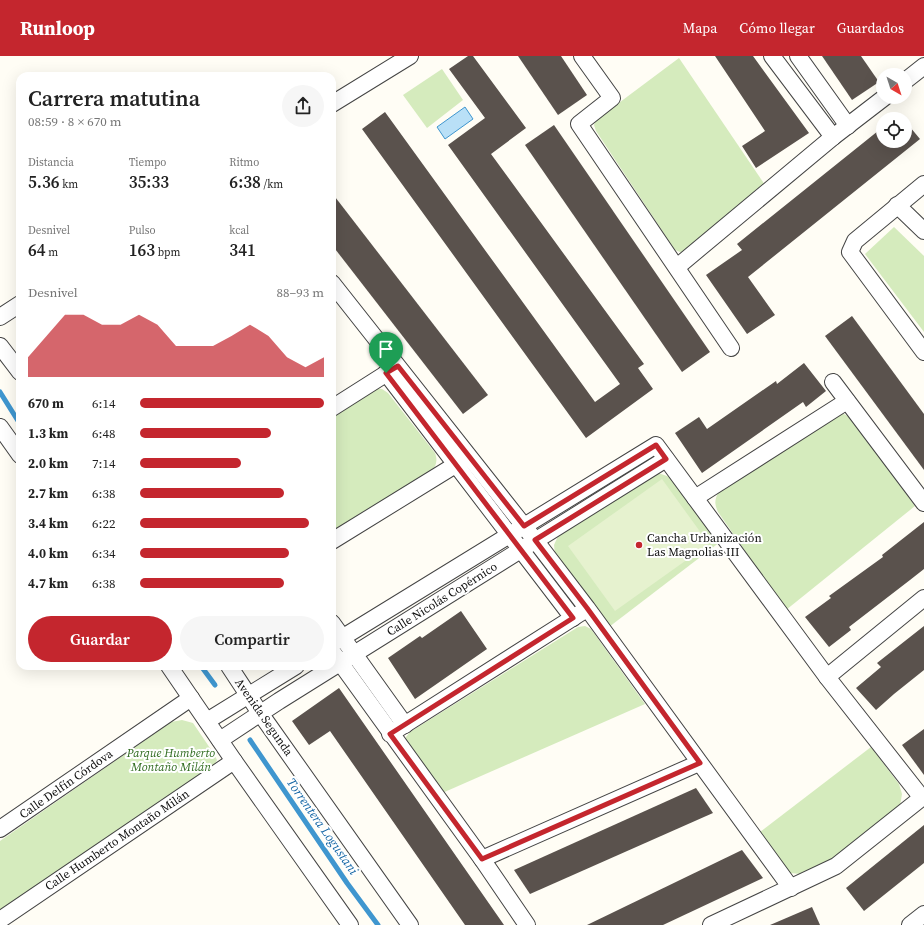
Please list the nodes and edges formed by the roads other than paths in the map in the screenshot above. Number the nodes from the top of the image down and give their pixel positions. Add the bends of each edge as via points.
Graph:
1 (410, 56) edge
2 (582, 56) edge
3 (772, 56) edge
4 (798, 56) edge
5 (924, 66) edge
6 (912, 75) edge
7 (336, 102) edge
8 (876, 104) edge
9 (848, 126) junction
10 (832, 138) junction
11 (924, 184) edge
12 (898, 205) junction
13 (924, 231) edge
14 (677, 267) junction
15 (336, 289) edge
16 (16, 307) edge
17 (0, 318) edge
18 (0, 346) edge
19 (731, 348) dead end
20 (924, 352) edge
21 (16, 367) edge
22 (392, 369) junction
23 (832, 382) dead end
24 (847, 402) junction
25 (336, 405) edge
26 (2, 434) edge
27 (16, 450) edge
28 (469, 456) junction
29 (666, 459) junction
30 (456, 464) junction
31 (695, 498) junction
32 (924, 503) edge
33 (524, 526) junction
34 (510, 535) junction
35 (336, 539) edge
36 (535, 540) junction
37 (521, 549) junction
38 (924, 598) edge
39 (587, 608) junction
40 (573, 618) junction
41 (337, 641) edge
42 (354, 654) junction
43 (336, 658) edge
44 (172, 670) edge
45 (232, 670) edge
46 (290, 670) edge
47 (319, 670) edge
48 (828, 677) junction
49 (249, 695) junction
50 (191, 698) junction
51 (260, 713) junction
52 (207, 721) junction
53 (405, 725) junction
54 (390, 734) junction
55 (220, 740) junction
56 (234, 761) junction
57 (700, 763) junction
58 (923, 797) edge
59 (0, 829) edge
60 (482, 859) junction
61 (790, 888) junction
62 (924, 914) edge
63 (0, 920) edge
64 (350, 925) edge
65 (410, 925) edge
66 (527, 925) edge
67 (711, 925) edge
68 (910, 925) edge

1 - 7 street
2 - 14 street via 612,98 579,124
3 - 10 street
4 - 9 street
5 - 6 street
8 - 9 street
9 - 10 street
10 - 14 street
11 - 12 street
12 - 13 street
12 - 20 street via 855,240 850,252
14 - 19 street
15 - 22 street
16 - 17 street
18 - 21 street
22 - 25 street
22 - 28 street
22 - 30 street
23 - 24 street
24 - 31 street
24 - 32 street
26 - 27 street
28 - 30 street
28 - 33 street
29 - 31 street
29 - 33 street, Calle Nicolás Copérnico via 656,445
29 - 36 street, Calle Nicolás Copérnico
30 - 34 street
30 - 35 street
31 - 48 street
33 - 34 street, Calle Nicolás Copérnico
33 - 36 street
34 - 37 street
34 - 41 street, Calle Nicolás Copérnico
36 - 37 street, Calle Nicolás Copérnico
36 - 39 street
37 - 40 street
37 - 42 street, Calle Nicolás Copérnico
38 - 48 street
39 - 40 street
39 - 57 street
40 - 53 street
41 - 42 street
42 - 43 street, Calle Nicolás Copérnico
42 - 53 street
43 - 54 street
44 - 50 street
45 - 49 street, Avenida Segunda
46 - 49 street
47 - 51 street, Calle Nicolás Copérnico
48 - 58 street
49 - 51 street, Avenida Segunda
49 - 52 street
50 - 52 street
50 - 59 street, Calle Delfín Córdova
51 - 55 street, Calle Nicolás Copérnico
51 - 65 street, Avenida Segunda
52 - 55 street
53 - 54 street
54 - 60 street
55 - 56 street
56 - 63 street, Calle Humberto Montaño Milán
56 - 64 street
57 - 60 street
57 - 61 street
58 - 61 street via 836,866
60 - 66 street
61 - 67 street
62 - 68 street

